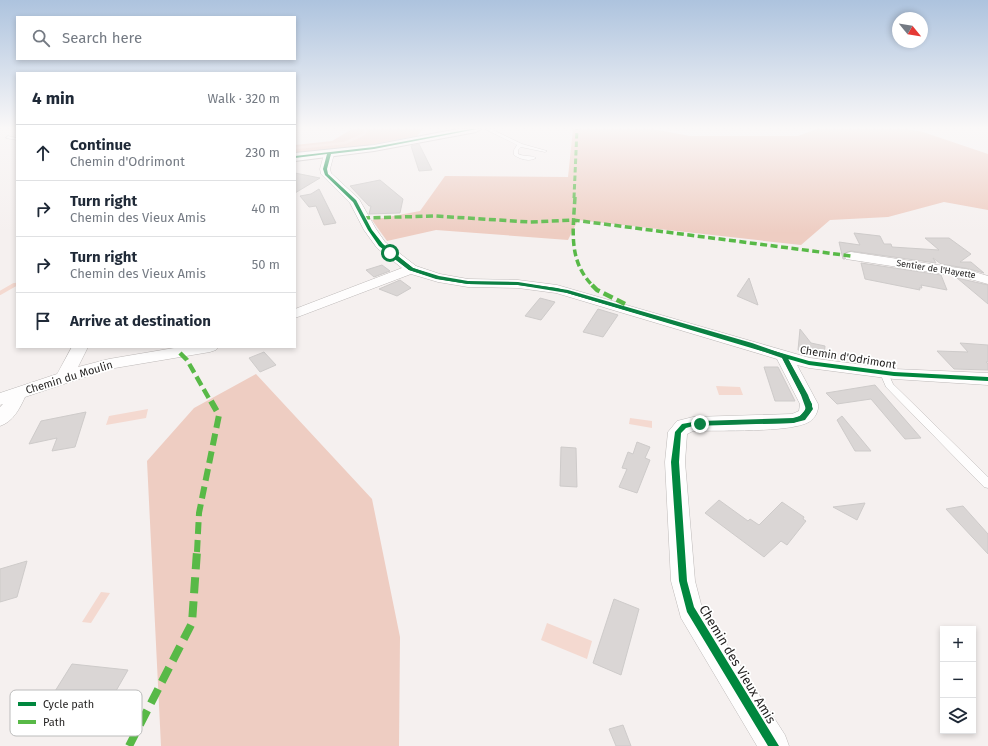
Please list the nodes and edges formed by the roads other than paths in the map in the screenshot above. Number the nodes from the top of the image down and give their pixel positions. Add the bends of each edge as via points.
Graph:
1 (326, 164) edge
2 (851, 256) dead end
3 (883, 261) junction
4 (411, 269) junction
5 (888, 273) dead end
6 (988, 280) edge
7 (296, 314) edge
8 (79, 348) edge
9 (204, 348) edge
10 (784, 356) junction
11 (884, 373) junction
12 (63, 378) junction
13 (988, 379) edge
14 (18, 393) junction
15 (0, 399) edge
16 (0, 419) edge
17 (988, 484) edge
18 (774, 746) edge

1 - 4 street, Chemin d'Odrimont via 326,174 355,201 381,245
2 - 3 street, Sentier de l'Hayette
3 - 5 street, Sentier de l'Hayette
3 - 6 street, Sentier de l'Hayette via 965,273
4 - 7 street
4 - 10 street, Chemin d'Odrimont via 452,281 518,284 562,290
8 - 12 street
9 - 12 street, Chemin du Moulin via 109,364
10 - 11 street, Chemin d'Odrimont via 809,363
10 - 18 street, Chemin des Vieux Amis via 810,409 807,414 793,421 684,426 678,432 675,462 683,581 690,609
11 - 13 street, Chemin d'Odrimont
11 - 17 lane via 889,385
12 - 14 street, Chemin du Moulin
14 - 15 street, Chemin du Moulin
14 - 16 street via 12,406

